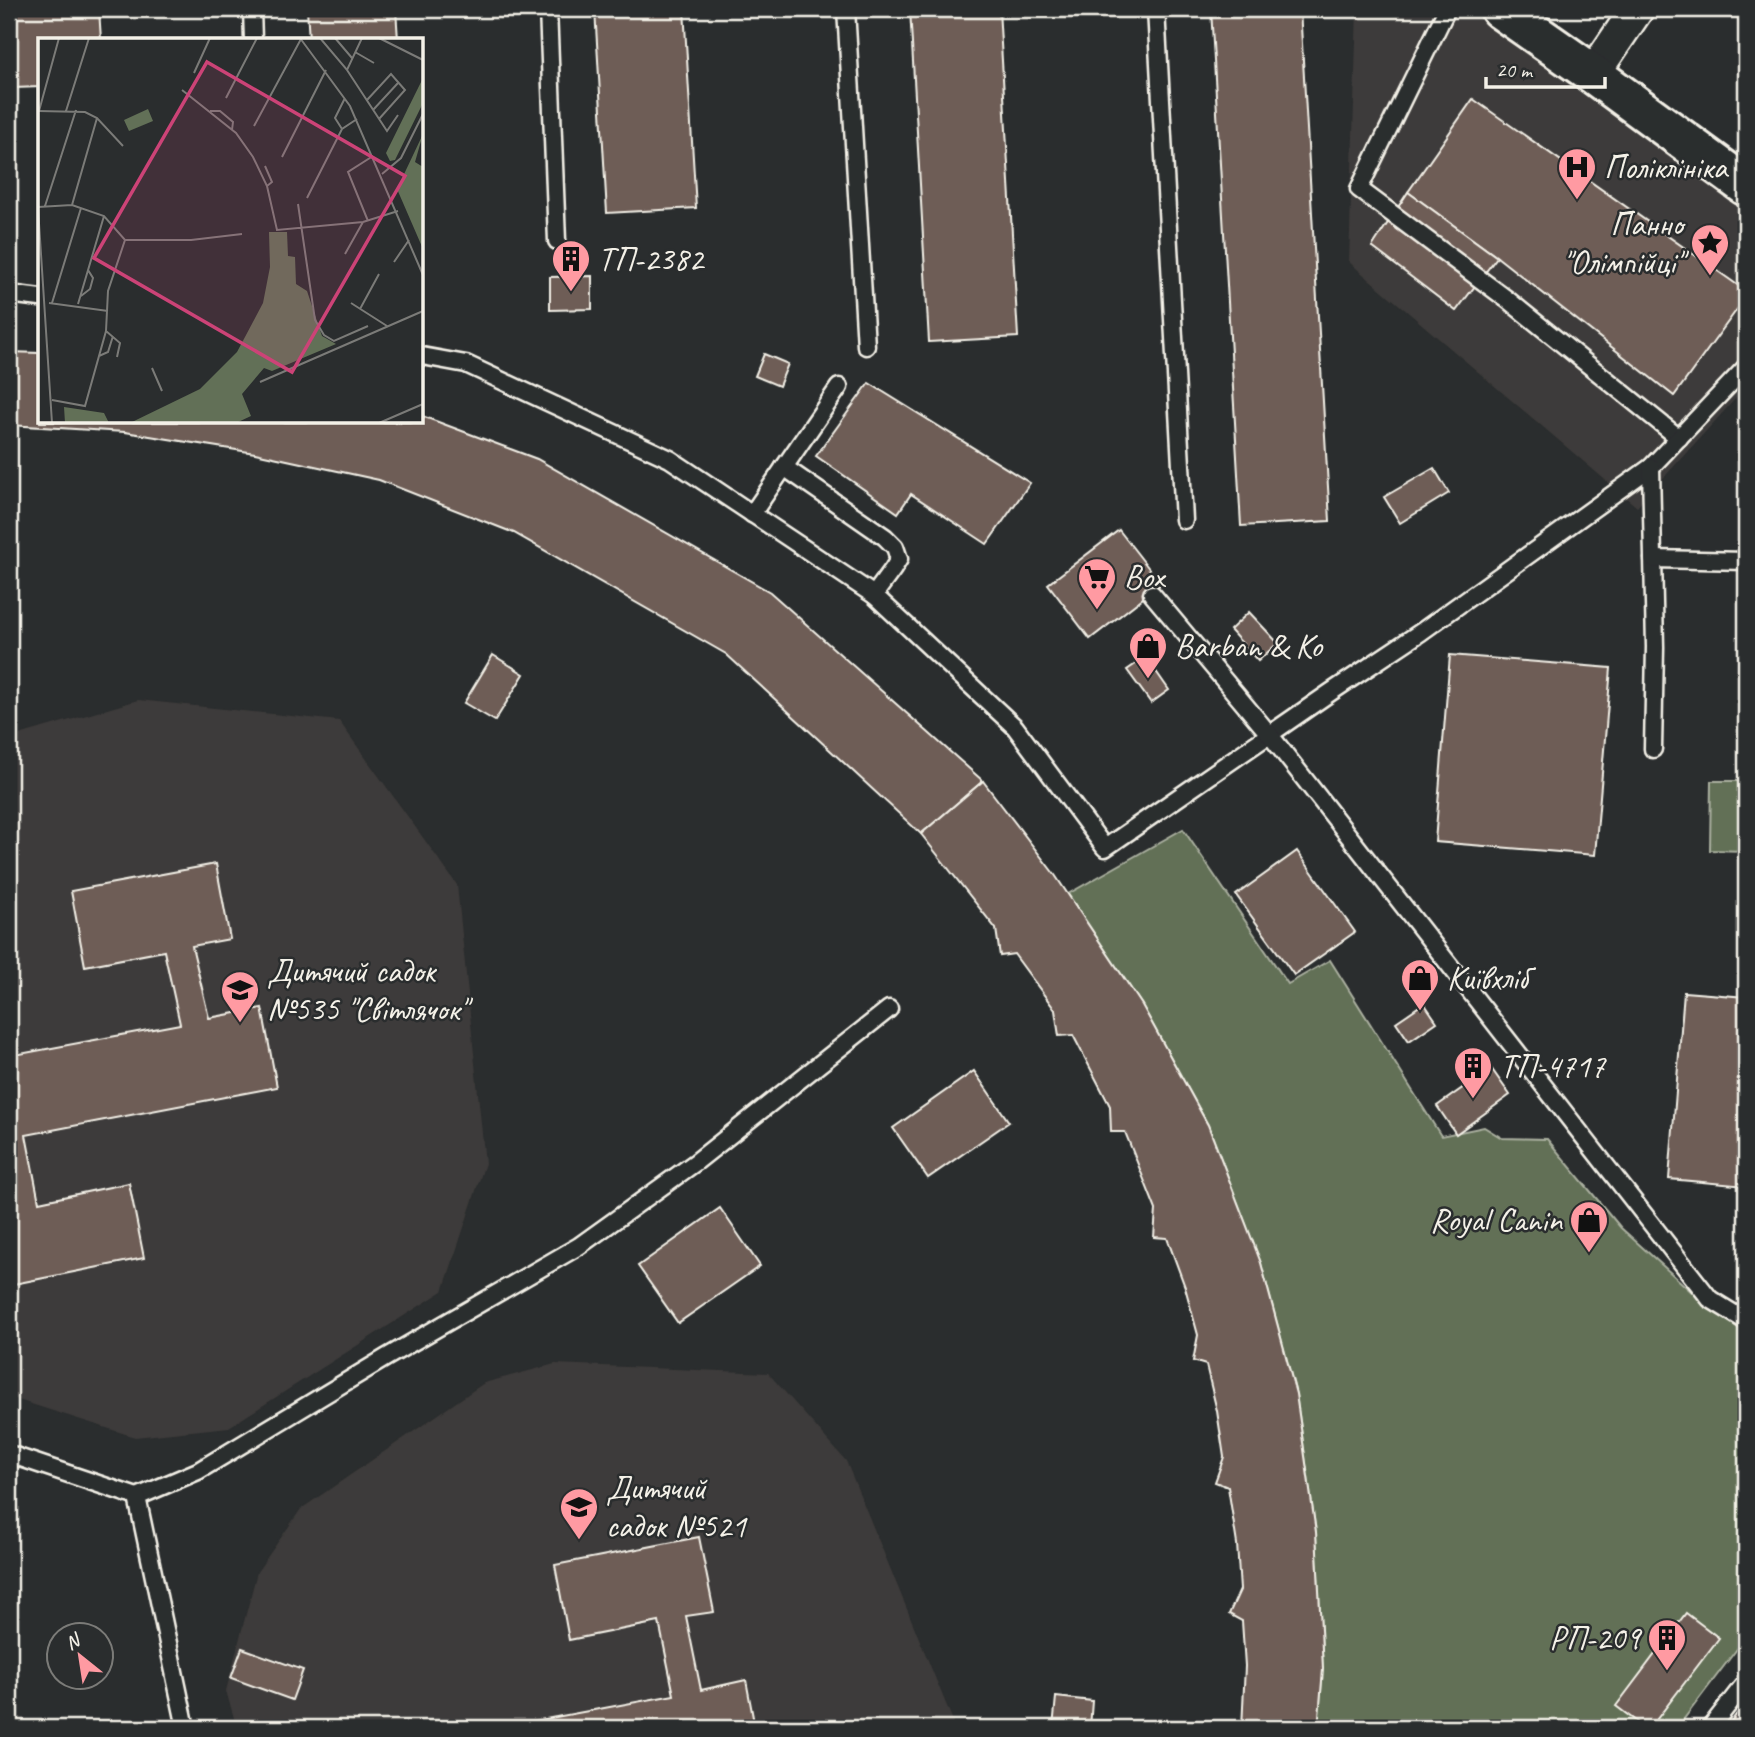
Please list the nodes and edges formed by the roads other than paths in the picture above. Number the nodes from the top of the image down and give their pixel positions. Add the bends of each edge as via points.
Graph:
1 (252, 9) edge
2 (548, 9) edge
3 (846, 9) edge
4 (1156, 9) edge
5 (1447, 9) edge
6 (1500, 9) edge
7 (1637, 9) edge
8 (253, 38) edge
9 (1593, 74) junction
10 (1746, 186) edge
11 (557, 241) dead end
12 (9, 294) edge
13 (38, 298) edge
14 (866, 345) dead end
15 (424, 351) edge
16 (1746, 367) edge
17 (839, 387) dead end
18 (1679, 438) junction
19 (785, 467) junction
20 (1651, 467) junction
21 (752, 514) junction
22 (1184, 520) dead end
23 (1653, 559) junction
24 (1746, 561) edge
25 (1152, 594) dead end
26 (874, 595) junction
27 (1270, 735) junction
28 (1653, 749) dead end
29 (889, 1009) dead end
30 (1746, 1321) edge
31 (9, 1454) edge
32 (137, 1497) junction
33 (1746, 1682) edge
34 (186, 1728) edge
35 (1710, 1728) edge

1 - 8 lane
2 - 11 lane
3 - 14 lane
4 - 22 lane
5 - 18 lane via 1359,189 1508,300
6 - 9 street
7 - 9 street
9 - 10 street
12 - 13 lane
15 - 21 lane via 466,364 670,459
16 - 18 lane
17 - 19 lane
18 - 20 lane
19 - 21 lane
19 - 26 lane via 895,547 899,559
20 - 23 lane
20 - 27 lane
21 - 26 lane
23 - 24 lane
23 - 28 lane
25 - 27 lane
26 - 27 lane via 1015,727 1105,848
27 - 30 lane via 1710,1299
29 - 32 lane via 696,1162 579,1246 198,1471
31 - 32 lane
32 - 34 lane
33 - 35 lane

